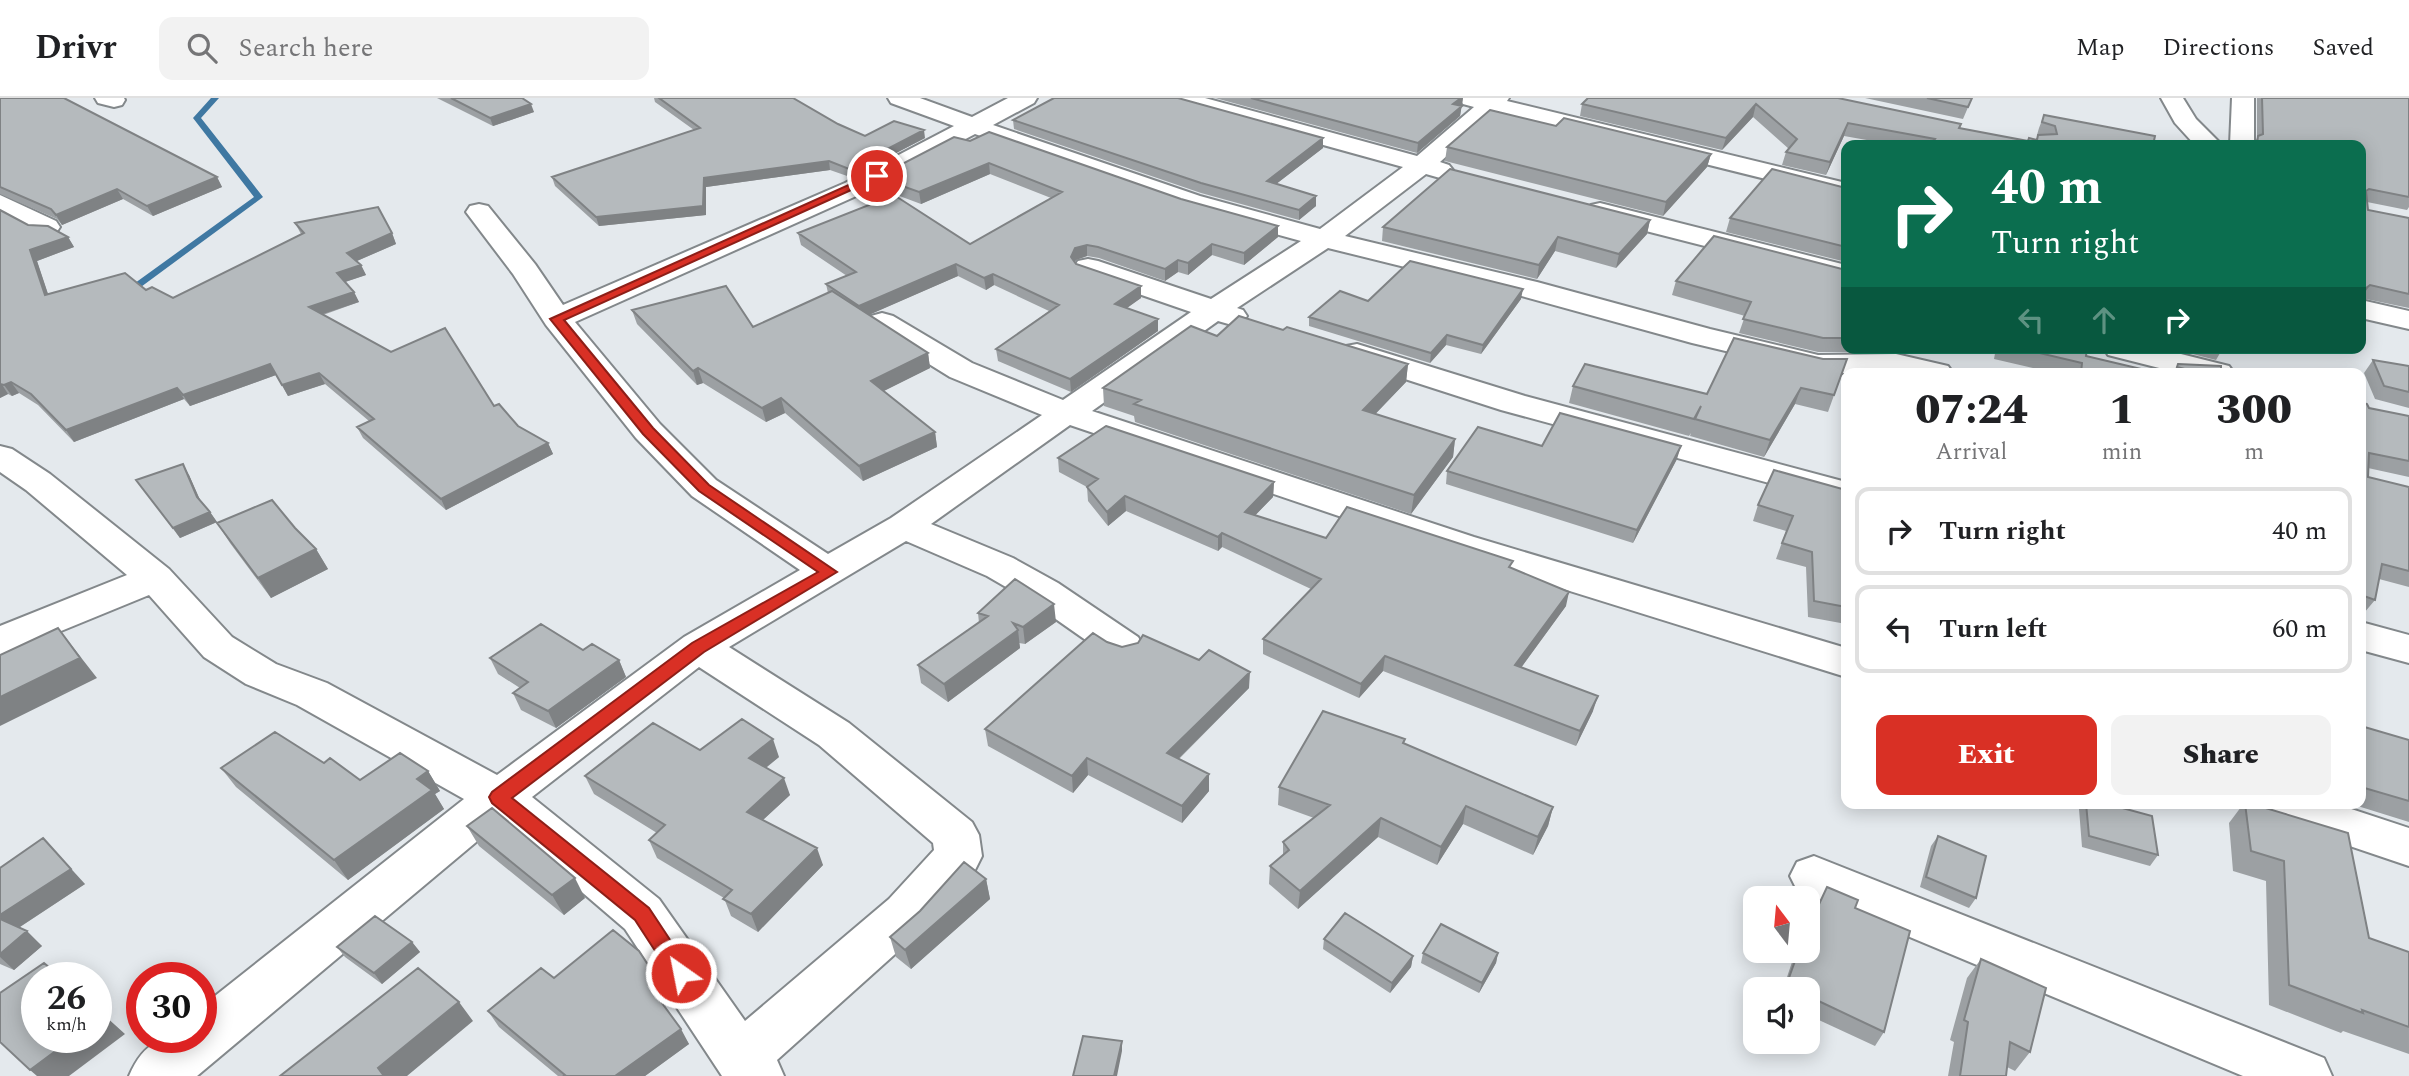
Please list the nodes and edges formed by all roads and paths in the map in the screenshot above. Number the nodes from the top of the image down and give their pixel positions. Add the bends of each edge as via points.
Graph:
1 (899, 98) edge
2 (1026, 98) edge
3 (1179, 98) edge
4 (2172, 98) edge
5 (2243, 98) edge
6 (1485, 100) edge
7 (977, 125) junction
8 (2203, 140) edge
9 (2242, 140) edge
10 (1422, 165) junction
11 (1469, 177) edge
12 (1841, 190) edge
13 (0, 203) edge
14 (1571, 204) edge
15 (479, 212) dead end
16 (46, 227) edge
17 (1324, 239) junction
18 (1088, 267) edge
19 (1841, 273) edge
20 (2366, 310) edge
21 (1214, 311) junction
22 (557, 319) junction
23 (2409, 320) edge
24 (882, 322) edge
25 (1263, 325) edge
26 (1324, 343) edge
27 (2143, 354) edge
28 (1934, 363) edge
29 (2198, 368) edge
30 (1066, 412) junction
31 (0, 456) edge
32 (1841, 492) edge
33 (904, 526) junction
34 (829, 572) junction
35 (155, 578) junction
36 (2366, 637) edge
37 (0, 642) edge
38 (1124, 647) edge
39 (698, 648) junction
40 (2409, 649) edge
41 (1841, 661) edge
42 (499, 797) junction
43 (2295, 809) edge
44 (2409, 847) edge
45 (1814, 876) dead end
46 (749, 1067) edge
47 (156, 1076) edge
48 (2305, 1076) edge

1 - 7 street
2 - 7 street
3 - 10 street
4 - 8 street
5 - 9 street
6 - 10 street
6 - 12 street
7 - 17 street via 1131,182
7 - 22 street via 854,188
10 - 11 street
10 - 17 street
13 - 16 street
14 - 19 street
15 - 22 street
17 - 21 street
17 - 28 street via 1818,364
18 - 21 street
20 - 23 street
21 - 25 street
21 - 30 street
22 - 34 street via 648,431 704,488
24 - 30 street via 961,370
26 - 32 street via 1513,403
27 - 29 street
30 - 33 street
30 - 41 street via 1461,545
31 - 35 street
33 - 34 street
33 - 38 street via 1000,567
34 - 39 street
35 - 37 street
35 - 42 street via 218,647 261,674 312,694
36 - 40 street
39 - 42 street
39 - 46 street via 834,734 956,835 958,856 906,914
42 - 46 street via 642,914
42 - 47 street
43 - 44 street
45 - 48 street

